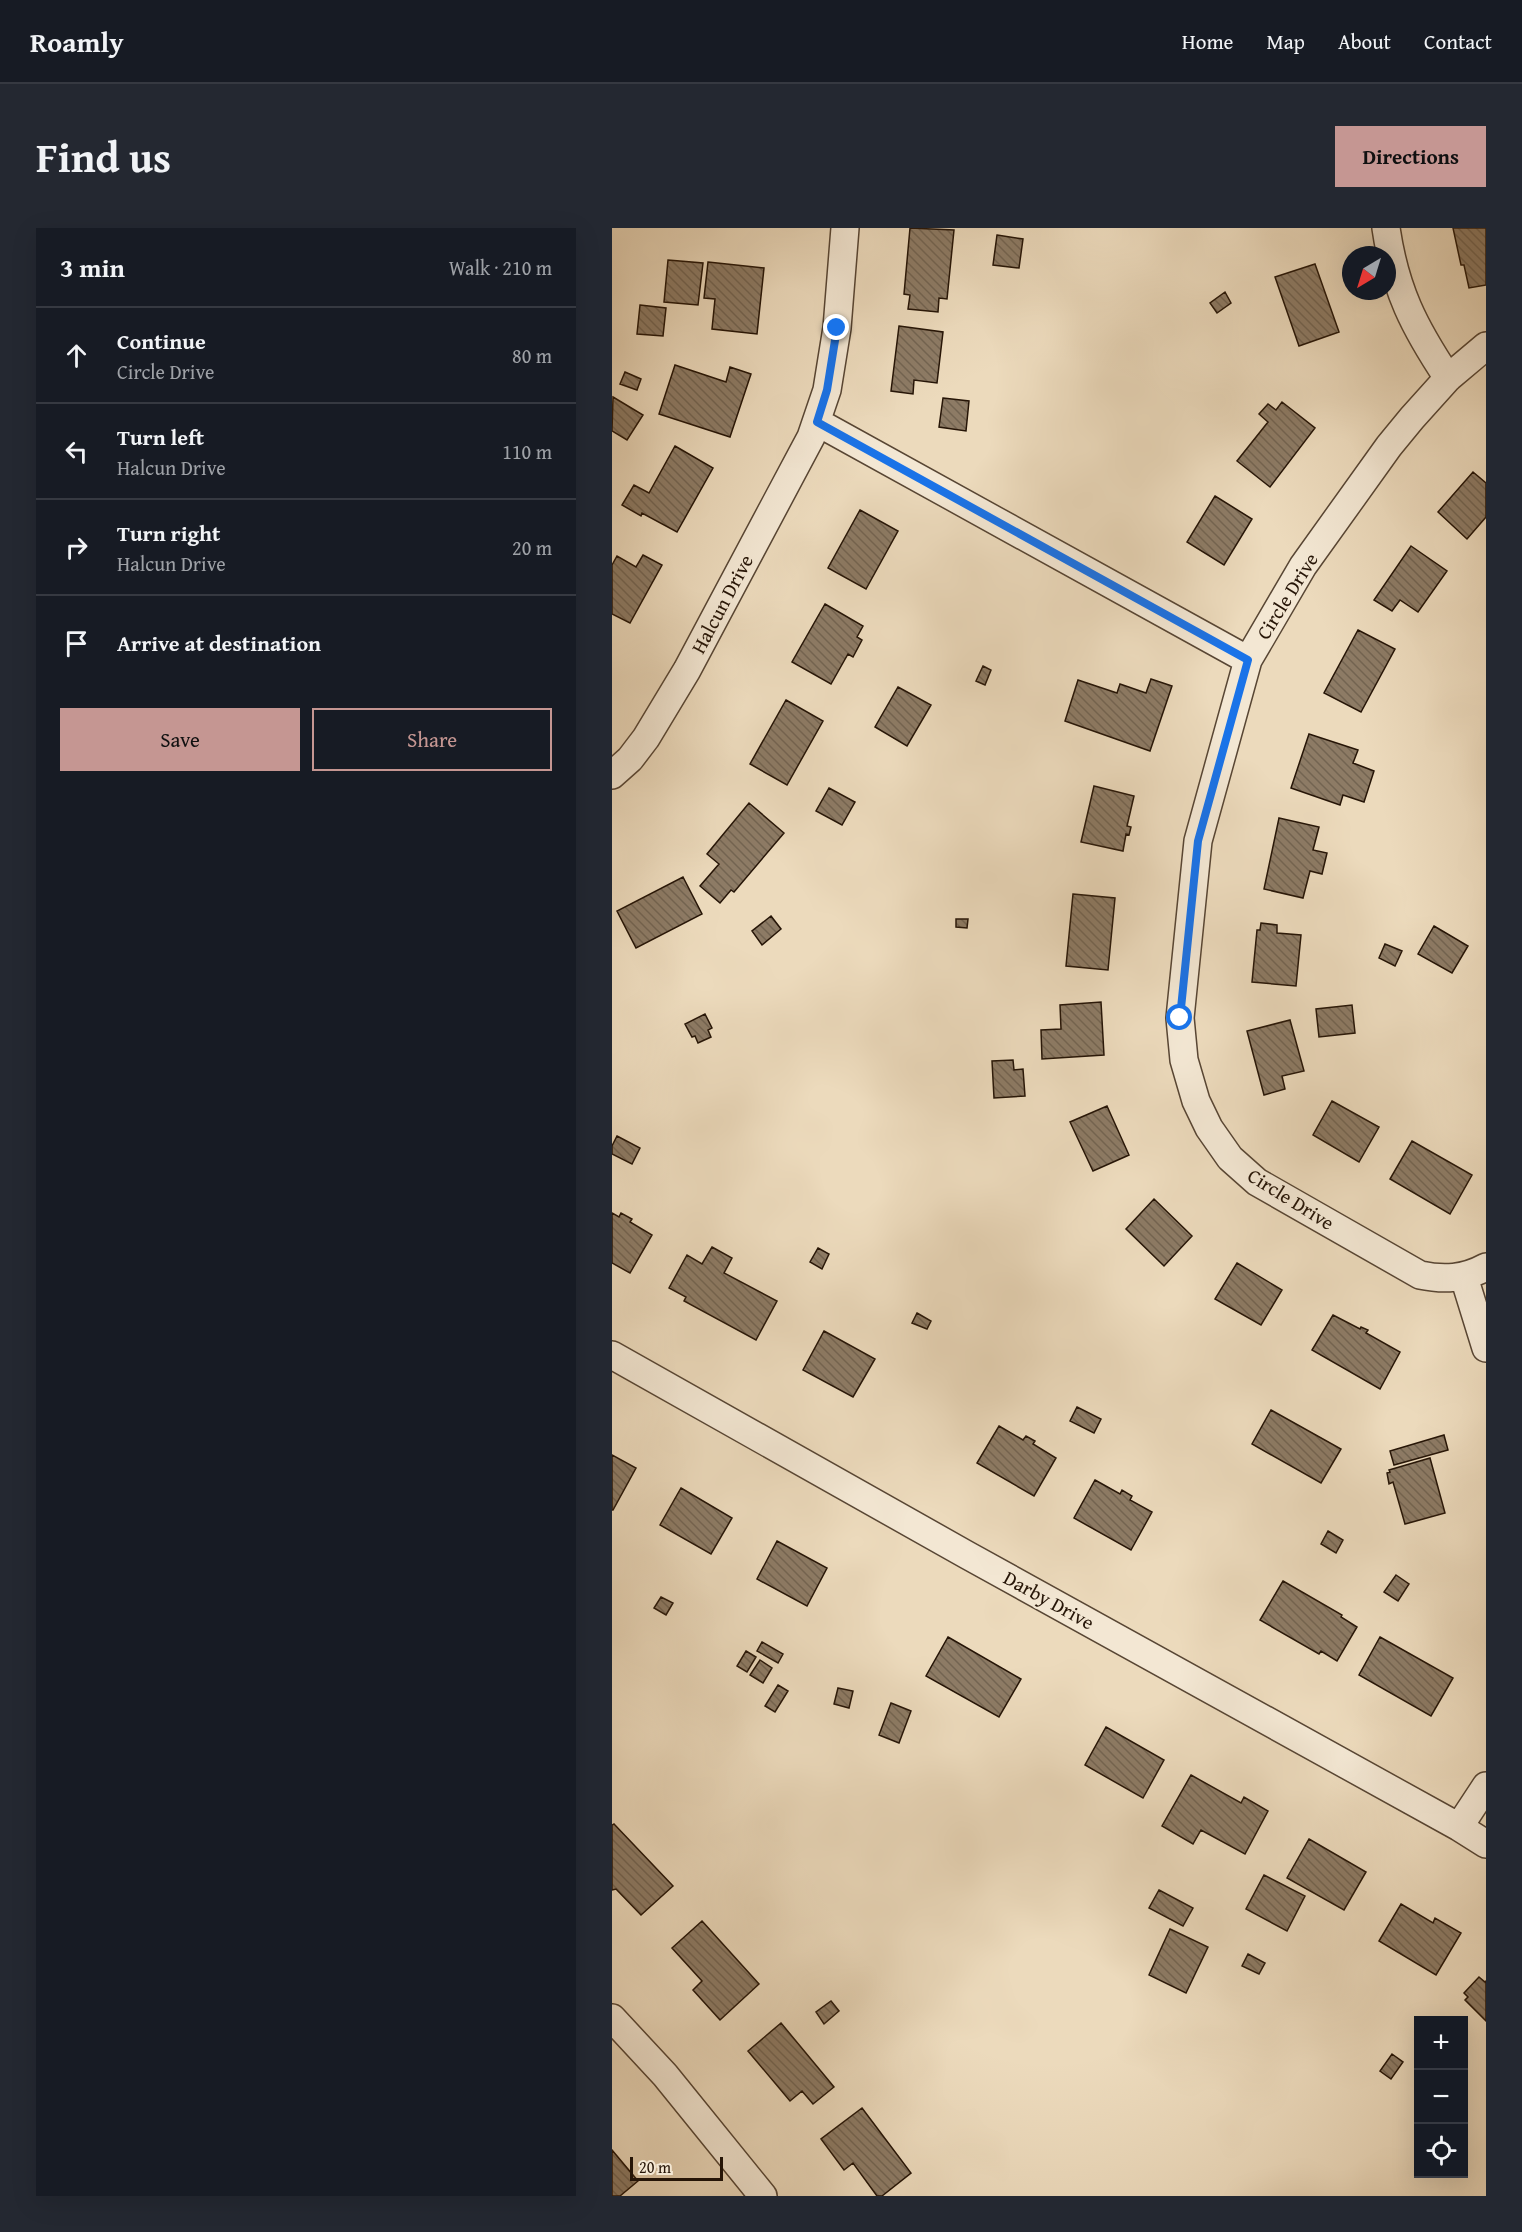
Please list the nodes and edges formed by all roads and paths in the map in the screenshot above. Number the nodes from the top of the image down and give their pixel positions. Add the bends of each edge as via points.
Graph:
1 (845, 228) edge
2 (1386, 228) edge
3 (1486, 346) edge
4 (1448, 378) junction
5 (817, 422) junction
6 (1248, 660) junction
7 (612, 775) edge
8 (1475, 1272) edge
9 (1486, 1348) edge
10 (612, 1355) edge
11 (1486, 1786) edge
12 (1459, 1827) junction
13 (1486, 1844) edge
14 (612, 2018) edge
15 (763, 2196) edge

1 - 5 street, Halcun Drive via 837,328 827,390
2 - 4 street via 1402,297 1422,340
3 - 4 street, Circle Drive
4 - 6 street, Circle Drive via 1389,446 1317,547
5 - 6 street
5 - 7 street, Halcun Drive via 687,670 646,738
6 - 8 street, Circle Drive via 1198,841 1180,1018 1184,1060 1196,1101 1230,1158 1257,1182 1420,1275 1439,1279
8 - 9 street
10 - 12 street, Darby Drive
11 - 12 street
12 - 13 street, Darby Drive
14 - 15 street via 665,2075

